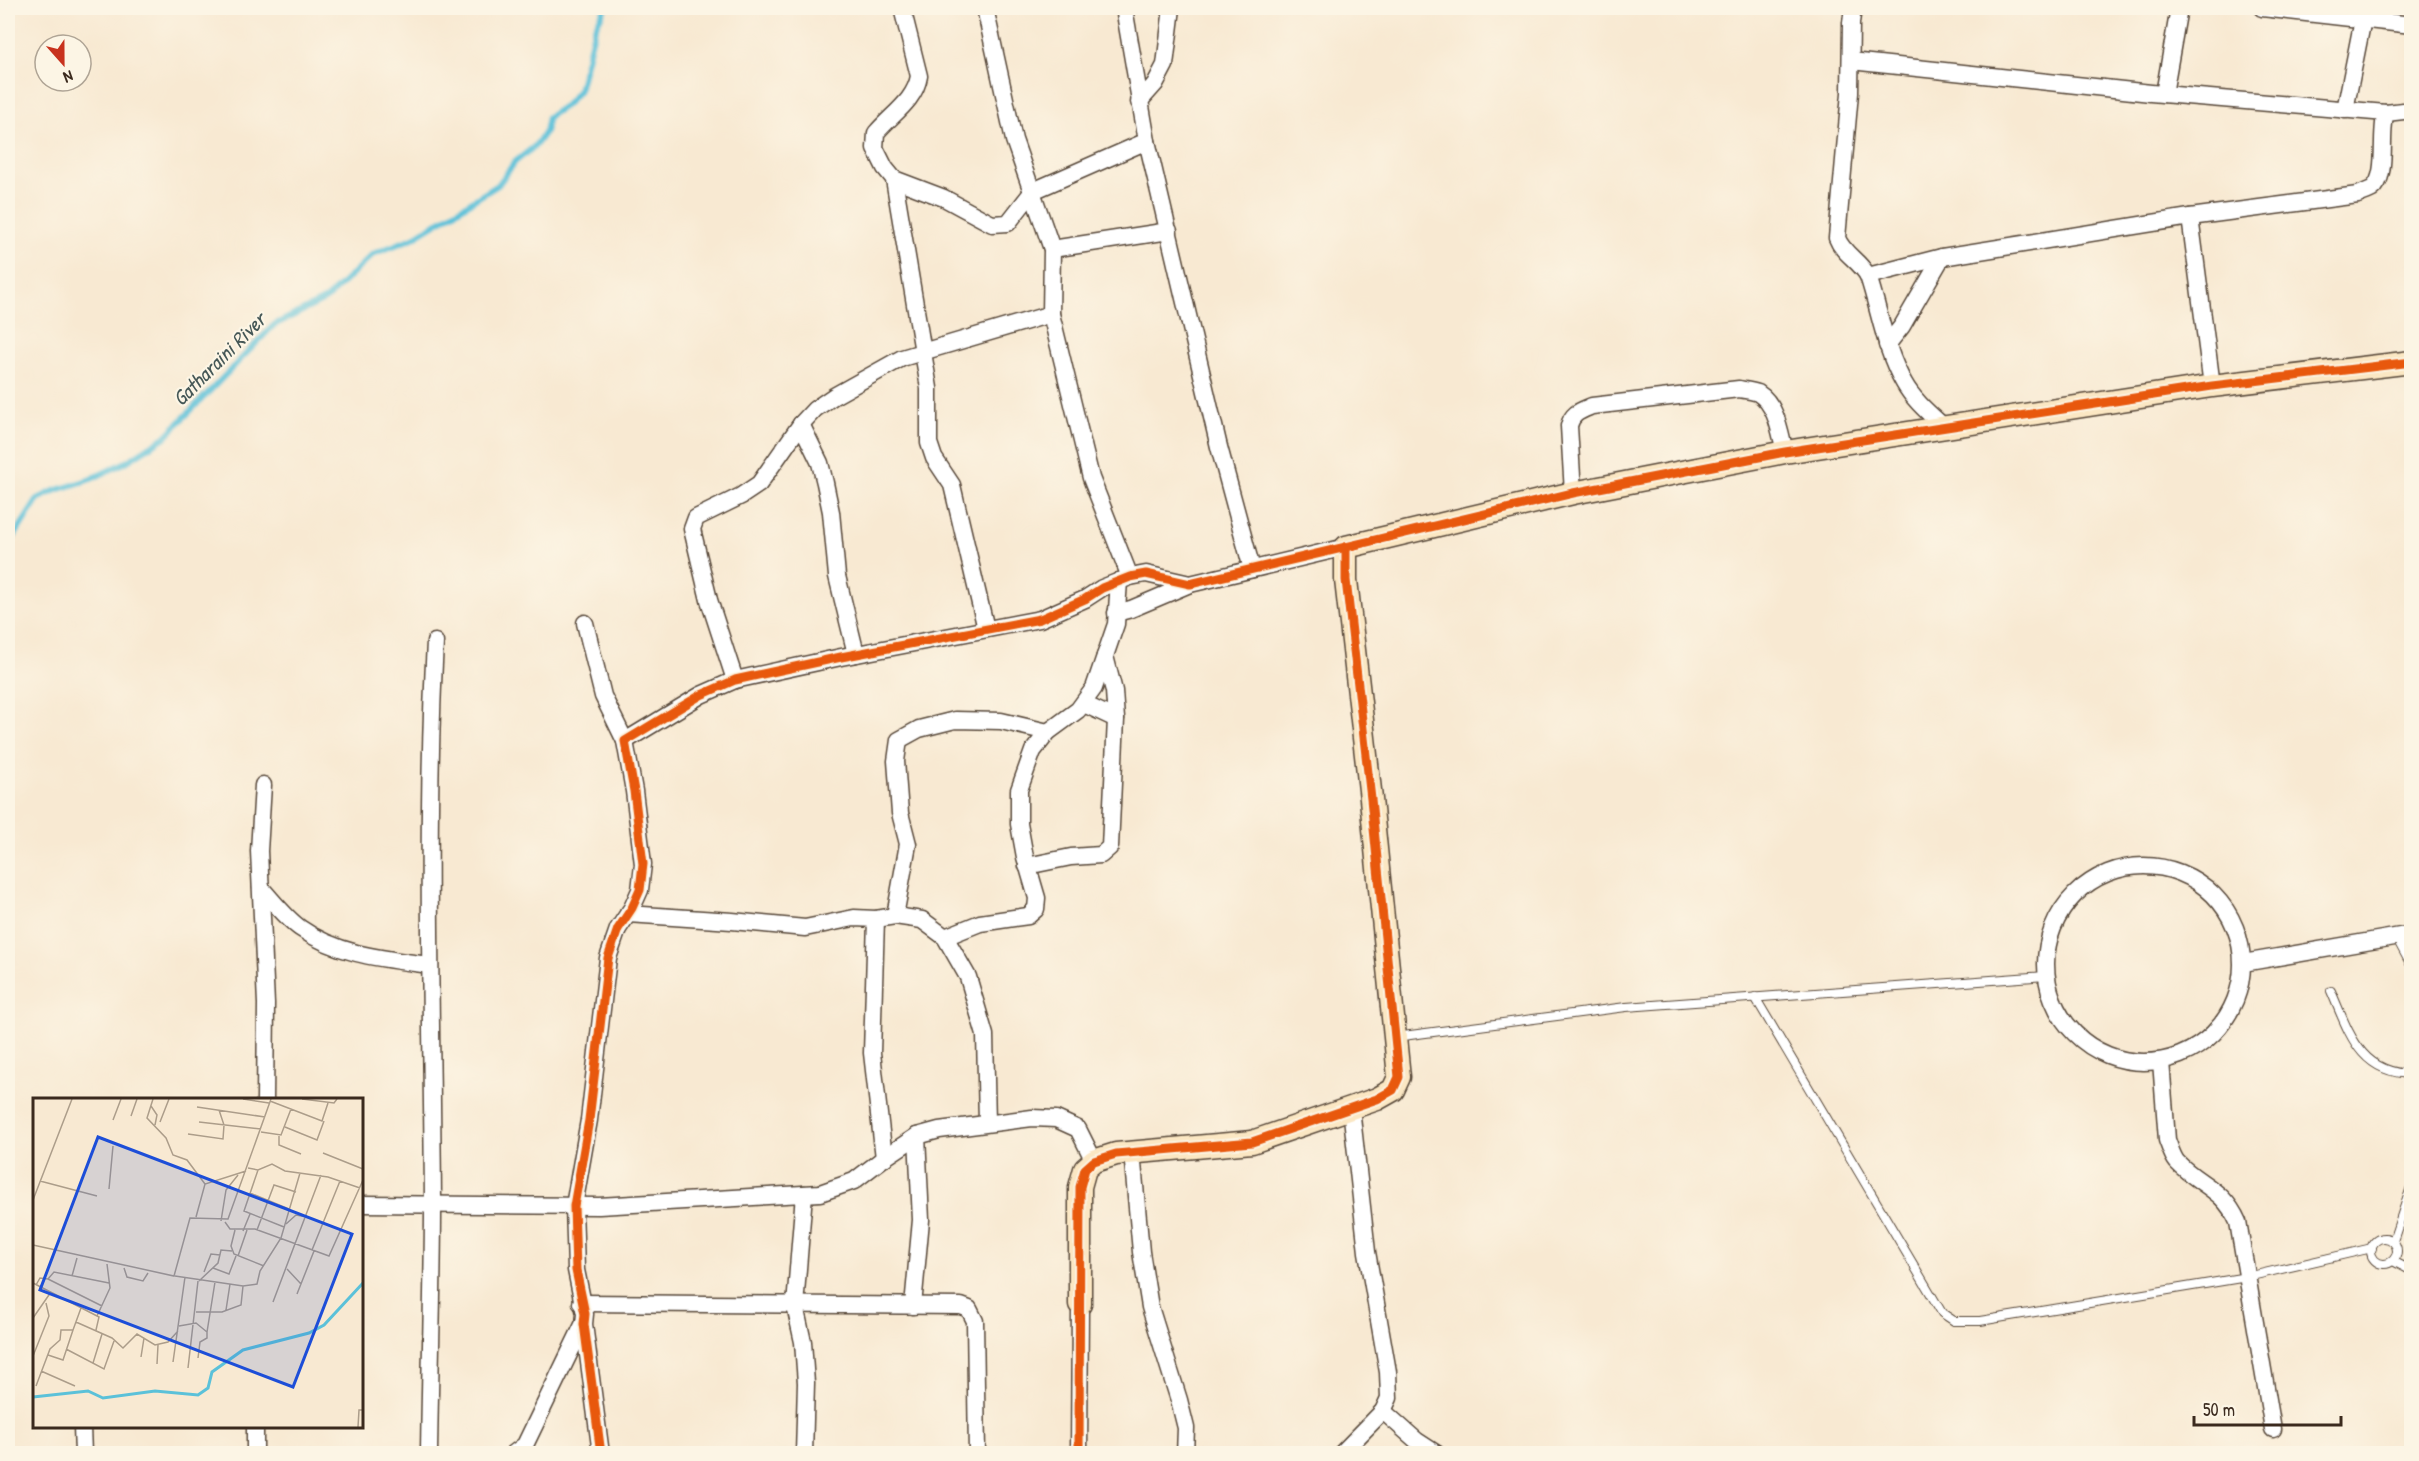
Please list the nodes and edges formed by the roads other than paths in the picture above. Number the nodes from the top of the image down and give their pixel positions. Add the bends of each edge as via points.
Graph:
1 (902, 8) edge
2 (985, 8) edge
3 (1124, 8) edge
4 (1172, 8) edge
5 (1853, 8) edge
6 (2179, 8) edge
7 (2262, 8) edge
8 (2321, 11) edge
9 (2362, 19) junction
10 (2412, 25) edge
11 (1851, 62) junction
12 (2164, 94) junction
13 (1138, 102) junction
14 (2345, 110) junction
15 (2412, 110) edge
16 (2386, 113) junction
17 (1147, 141) junction
18 (894, 179) junction
19 (1033, 191) junction
20 (2190, 217) junction
21 (1169, 231) junction
22 (1052, 249) junction
23 (1942, 257) junction
24 (1868, 276) junction
25 (1051, 314) junction
26 (1887, 345) junction
27 (923, 352) junction
28 (2412, 362) edge
29 (2212, 386) junction
30 (801, 424) junction
31 (1945, 428) junction
32 (1785, 452) junction
33 (1573, 493) junction
34 (1346, 547) junction
35 (1252, 569) junction
36 (1125, 579) junction
37 (1190, 584) junction
38 (1116, 613) junction
39 (585, 623) dead end
40 (986, 629) junction
41 (435, 642) dead end
42 (856, 654) junction
43 (1105, 655) junction
44 (735, 680) junction
45 (1084, 704) junction
46 (1116, 718) junction
47 (1048, 732) junction
48 (625, 741) junction
49 (263, 785) dead end
50 (1028, 866) junction
51 (261, 888) junction
52 (628, 914) junction
53 (895, 916) junction
54 (876, 919) junction
55 (2404, 935) edge
56 (945, 937) junction
57 (2243, 963) junction
58 (429, 965) junction
59 (2412, 967) edge
60 (2046, 976) junction
61 (2331, 991) dead end
62 (1755, 997) junction
63 (1395, 1037) junction
64 (2161, 1061) junction
65 (2412, 1074) edge
66 (265, 1098) edge
67 (1351, 1108) junction
68 (987, 1123) junction
69 (917, 1136) junction
70 (1132, 1152) junction
71 (884, 1158) junction
72 (1094, 1161) junction
73 (2412, 1184) edge
74 (804, 1194) junction
75 (363, 1204) edge
76 (433, 1205) junction
77 (574, 1206) junction
78 (2393, 1241) junction
79 (2372, 1248) junction
80 (2392, 1261) junction
81 (2412, 1271) edge
82 (2247, 1277) junction
83 (581, 1303) junction
84 (1080, 1304) joint
85 (795, 1306) junction
86 (913, 1306) junction
87 (584, 1324) junction
88 (1383, 1411) junction
89 (82, 1428) edge
90 (255, 1428) edge
91 (2273, 1429) dead end
92 (83, 1454) edge
93 (255, 1454) edge
94 (429, 1454) edge
95 (513, 1454) edge
96 (601, 1454) edge
97 (804, 1454) edge
98 (977, 1454) edge
99 (1079, 1454) edge
100 (1185, 1454) edge
101 (1341, 1454) edge
102 (1437, 1454) edge

1 - 18 street via 919,76 910,98 876,133 876,148
2 - 19 street via 1014,140
3 - 13 street
4 - 13 street via 1165,65 1155,84
5 - 11 street
6 - 12 street
7 - 8 street
8 - 9 street
9 - 10 street
9 - 14 street
11 - 12 street
11 - 24 street via 1837,238
12 - 14 street
13 - 17 street
14 - 16 street
15 - 16 street
16 - 20 street via 2382,124 2382,172 2374,188 2358,195
17 - 19 street
17 - 21 street
18 - 19 street via 944,198 992,224 1008,223
18 - 27 street
19 - 22 street
20 - 23 street
20 - 29 street
21 - 22 street
21 - 35 street
22 - 25 street
23 - 24 street
23 - 26 street
24 - 26 street
25 - 27 street
25 - 36 street via 1091,478
26 - 31 street via 1904,383
27 - 30 street via 902,358 834,396
27 - 40 street via 929,387 929,443 952,485
28 - 29 street
29 - 31 street
30 - 42 street via 825,483 837,576
30 - 44 street via 759,484 696,518 692,529 709,600
31 - 32 street
32 - 33 street
32 - 33 street via 1777,418 1757,393 1739,389 1592,406 1570,418
33 - 34 street
34 - 35 street
34 - 63 street via 1346,580
35 - 37 street
36 - 37 street via 1146,574
36 - 38 street
36 - 40 street via 1048,616
37 - 38 street
38 - 43 street
39 - 48 street via 603,696
40 - 42 street
41 - 58 street
42 - 44 street
43 - 45 street
43 - 46 street
44 - 48 street via 701,695
45 - 46 street
45 - 47 street
46 - 50 street via 1110,848 1101,855
47 - 50 street via 1033,751 1019,790 1019,824
47 - 53 street via 1001,721 955,720 920,729 898,740 900,813 908,844
48 - 52 street via 643,864 640,890
49 - 51 street
50 - 56 street via 1036,909 1028,916 980,923
51 - 58 street via 299,927 325,943 359,954
51 - 66 street
52 - 54 street via 805,928 854,918
52 - 77 street via 608,958
53 - 54 street
53 - 56 street via 922,920
54 - 71 street via 872,1053
55 - 57 street
55 - 59 lane
56 - 68 street via 968,977 985,1035
57 - 60 street via 2236,930 2219,901 2193,879 2160,867 2143,866 2109,873 2068,902 2051,932
57 - 64 street via 2237,997 2220,1026 2194,1049
58 - 76 street
60 - 62 lane
60 - 64 street via 2059,1014 2081,1040 2095,1050 2127,1061
61 - 65 lane via 2362,1055 2375,1065
62 - 63 lane via 1626,1007
62 - 82 lane via 1942,1313 1954,1321
63 - 67 street via 1399,1077 1393,1090
64 - 82 street via 2171,1151 2176,1161 2232,1208
67 - 70 street via 1252,1142
67 - 88 street via 1367,1252 1389,1372 1389,1398
68 - 69 street
68 - 72 street via 1056,1119 1078,1129
69 - 71 street
69 - 86 street via 921,1220
70 - 72 street
70 - 100 street via 1150,1307 1186,1428
71 - 74 street via 854,1181 820,1193
72 - 84 street via 1085,1169 1080,1187
73 - 78 lane
74 - 77 street
74 - 85 street
75 - 76 street
76 - 77 street
76 - 94 street
77 - 83 street
78 - 79 lane via 2382,1238
78 - 80 lane via 2397,1251
79 - 80 lane via 2376,1261
79 - 82 lane
80 - 81 lane
82 - 91 street
83 - 85 street
83 - 87 street
84 - 99 street
85 - 86 street
85 - 97 street via 806,1383
86 - 98 street via 961,1306 969,1309 975,1321
87 - 95 street via 525,1446
87 - 96 street
88 - 101 street
88 - 102 street
89 - 92 street
90 - 93 street

